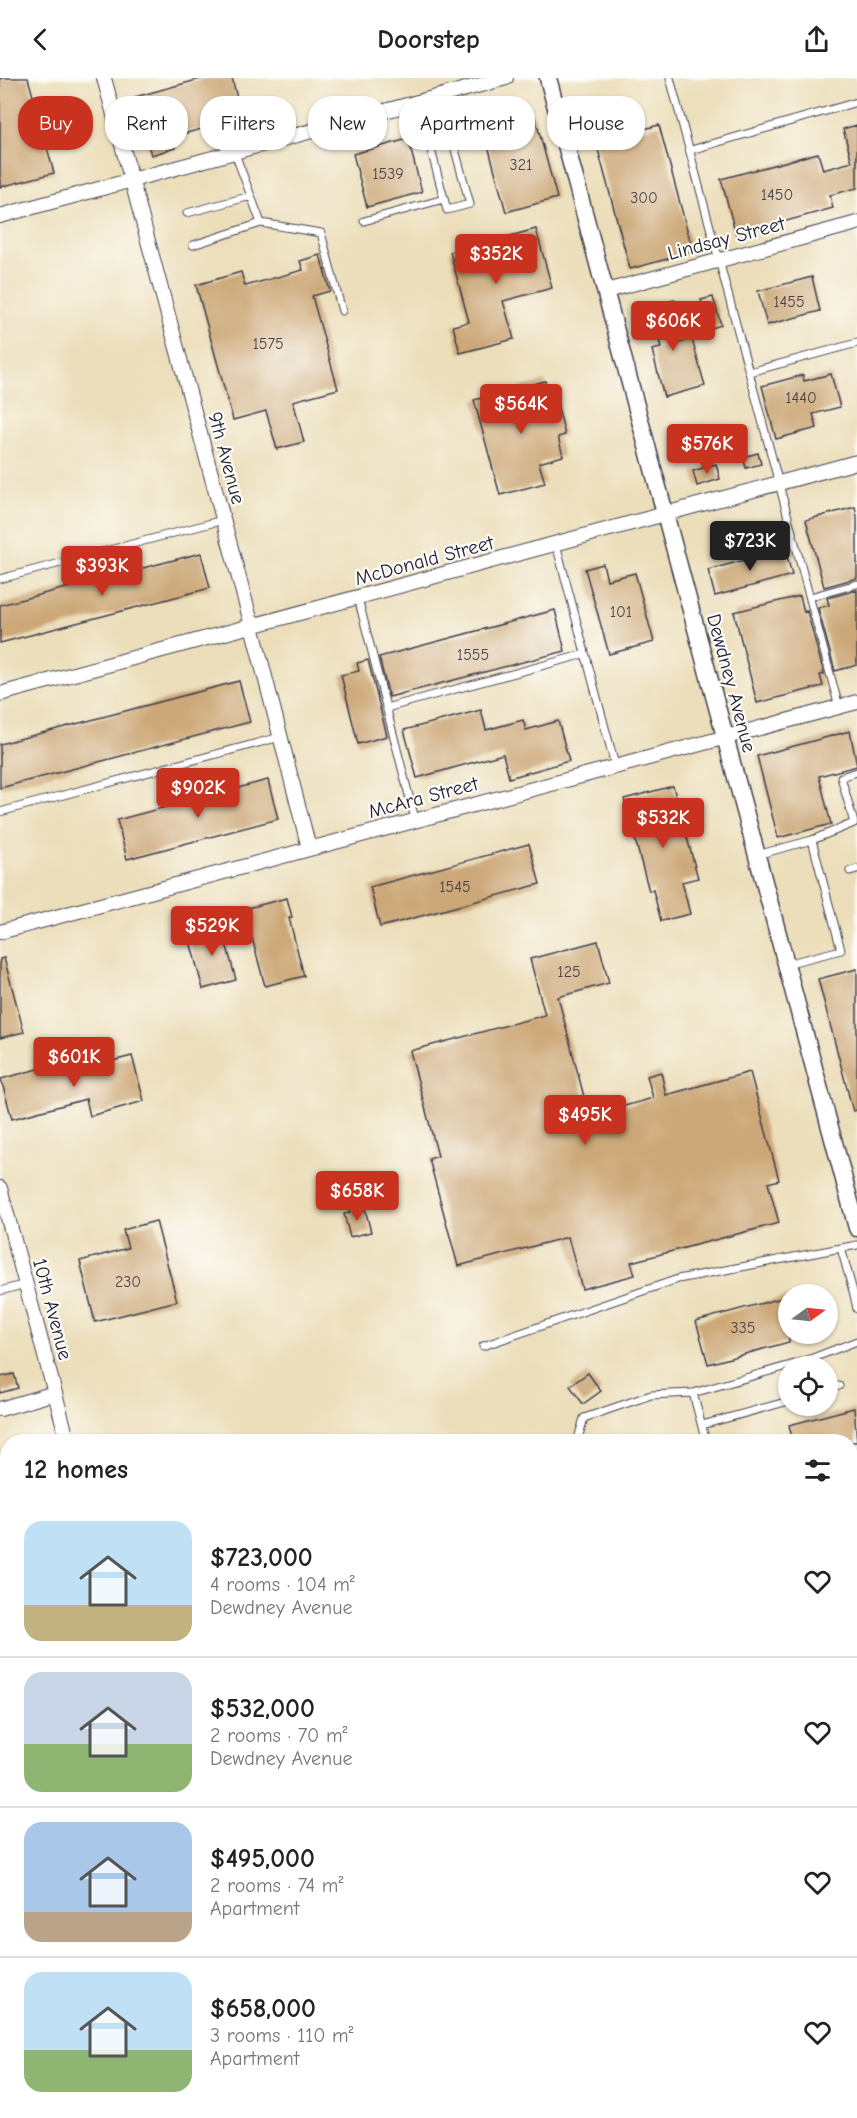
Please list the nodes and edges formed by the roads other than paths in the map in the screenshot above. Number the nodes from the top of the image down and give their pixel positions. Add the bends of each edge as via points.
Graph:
1 (104, 78) edge
2 (506, 78) edge
3 (548, 78) edge
4 (670, 78) edge
5 (440, 96) edge
6 (857, 102) edge
7 (399, 106) edge
8 (431, 150) edge
9 (455, 150) edge
10 (691, 150) junction
11 (234, 151) junction
12 (132, 180) junction
13 (251, 196) junction
14 (444, 199) junction
15 (187, 213) dead end
16 (0, 216) edge
17 (364, 222) dead end
18 (261, 223) junction
19 (857, 223) edge
20 (193, 245) dead end
21 (719, 260) junction
22 (606, 291) junction
23 (342, 311) dead end
24 (857, 343) edge
25 (750, 372) junction
26 (857, 462) edge
27 (780, 484) junction
28 (666, 515) junction
29 (223, 520) junction
30 (556, 544) junction
31 (0, 579) edge
32 (857, 584) edge
33 (810, 597) junction
34 (358, 598) junction
35 (252, 626) junction
36 (585, 654) junction
37 (0, 694) edge
38 (857, 702) edge
39 (839, 707) junction
40 (386, 708) junction
41 (725, 736) junction
42 (280, 737) junction
43 (615, 765) junction
44 (857, 772) edge
45 (0, 812) edge
46 (415, 819) junction
47 (812, 840) junction
48 (309, 848) junction
49 (757, 855) junction
50 (0, 932) edge
51 (786, 964) junction
52 (0, 1188) edge
53 (857, 1228) edge
54 (857, 1245) edge
55 (841, 1248) junction
56 (26, 1284) junction
57 (0, 1291) edge
58 (855, 1295) edge
59 (857, 1309) edge
60 (857, 1341) edge
61 (483, 1346) dead end
62 (55, 1393) junction
63 (693, 1393) junction
64 (778, 1404) edge
65 (0, 1408) edge
66 (702, 1425) junction
67 (66, 1434) edge
68 (579, 1434) edge
69 (704, 1434) edge

1 - 12 street, 9th Avenue
2 - 5 street
3 - 22 street, Dewdney Avenue
4 - 10 lane
6 - 10 lane
7 - 11 street
8 - 14 lane
9 - 14 lane via 470,204 447,210
10 - 21 lane
11 - 12 street
11 - 13 lane
12 - 16 street
12 - 29 street, 9th Avenue
13 - 15 lane
13 - 18 lane
14 - 17 lane
18 - 20 lane
18 - 23 lane via 321,233
19 - 21 street, Lindsay Street
21 - 22 street, Lindsay Street
21 - 25 lane
22 - 28 street, Dewdney Avenue
24 - 25 lane
25 - 27 lane
26 - 27 street, McDonald Street
27 - 28 street, McDonald Street
27 - 33 lane
28 - 30 street, McDonald Street
28 - 41 street, Dewdney Avenue
29 - 31 lane
29 - 35 street, 9th Avenue
30 - 34 street, McDonald Street
30 - 36 lane
32 - 33 lane
33 - 39 lane
34 - 35 street, McDonald Street
34 - 40 lane
35 - 37 street, McDonald Street
35 - 42 street, 9th Avenue
36 - 40 lane
36 - 43 lane
38 - 39 street, McAra Street
39 - 41 street, McAra Street
40 - 46 lane
41 - 43 street, McAra Street
41 - 49 street, Dewdney Avenue
42 - 45 lane
42 - 48 street, 9th Avenue
43 - 46 street, McAra Street
44 - 47 lane via 841,777 854,823
46 - 48 street, McAra Street
47 - 49 lane
47 - 51 lane via 841,950
48 - 50 street, McAra Street
49 - 51 street, Dewdney Avenue
51 - 53 street, Dewdney Avenue
52 - 56 street, 10th Avenue
54 - 55 lane
55 - 58 lane
55 - 61 lane via 678,1279
56 - 57 lane
56 - 62 street, 10th Avenue
58 - 59 lane
60 - 63 lane via 805,1362
62 - 65 street
62 - 67 street, 10th Avenue
63 - 66 lane
63 - 68 lane via 651,1395 584,1418
64 - 66 lane
66 - 69 lane

